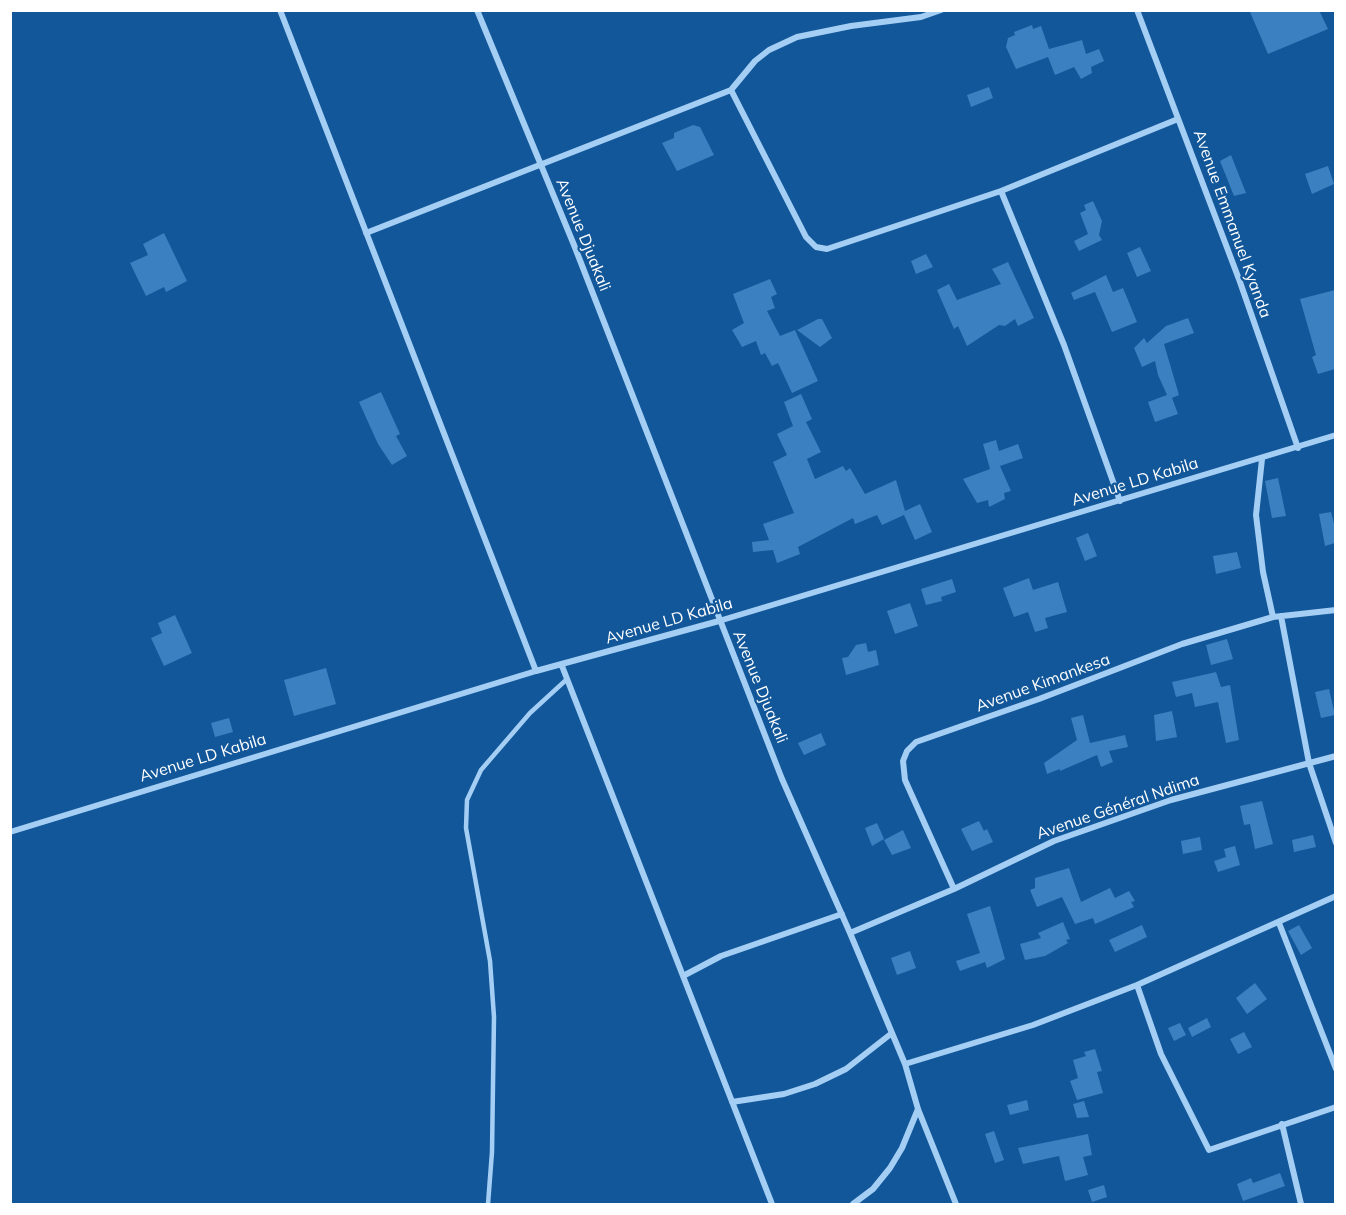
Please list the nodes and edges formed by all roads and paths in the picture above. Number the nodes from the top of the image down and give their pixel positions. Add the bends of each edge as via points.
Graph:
1 (280, 10) edge
2 (477, 10) edge
3 (941, 10) edge
4 (1137, 10) edge
5 (731, 90) junction
6 (1178, 119) junction
7 (541, 164) junction
8 (1001, 191) junction
9 (366, 233) junction
10 (1335, 435) edge
11 (1298, 448) junction
12 (1262, 459) junction
13 (1120, 501) junction
14 (1335, 610) edge
15 (1281, 616) junction
16 (1273, 617) junction
17 (719, 621) junction
18 (562, 666) junction
19 (536, 671) junction
20 (566, 680) junction
21 (1335, 756) edge
22 (1309, 763) junction
23 (10, 831) edge
24 (1335, 843) edge
25 (954, 889) junction
26 (1335, 896) edge
27 (842, 914) junction
28 (1280, 923) junction
29 (850, 933) junction
30 (682, 976) junction
31 (1137, 985) junction
32 (892, 1033) junction
33 (1332, 1046) edge
34 (905, 1064) junction
35 (1335, 1069) edge
36 (732, 1102) junction
37 (1335, 1107) edge
38 (918, 1109) junction
39 (1282, 1124) junction
40 (488, 1204) edge
41 (772, 1204) edge
42 (853, 1204) edge
43 (956, 1204) edge
44 (1301, 1204) edge

1 - 9 street
2 - 7 street, Avenue Djuakali
3 - 5 street via 921,17 797,37 755,61
4 - 6 street, Avenue Emmanuel Kyanda
5 - 7 street
5 - 8 street via 806,237 816,247 839,246
6 - 8 street
6 - 11 street, Avenue Emmanuel Kyanda
7 - 9 street
7 - 17 street, Avenue Djuakali
8 - 13 street via 1064,345
9 - 19 street
10 - 11 street, Avenue LD Kabila
11 - 12 street, Avenue LD Kabila
12 - 13 street, Avenue LD Kabila
12 - 16 street via 1256,515
13 - 17 street, Avenue LD Kabila
14 - 15 street, Avenue Kimankesa
15 - 16 street, Avenue Kimankesa
15 - 22 street
16 - 25 street, Avenue Kimankesa via 1182,644 916,742 903,761 905,780
17 - 18 street, Avenue LD Kabila
17 - 27 street, Avenue Djuakali via 782,779
18 - 19 street, Avenue LD Kabila
18 - 20 street
19 - 23 street, Avenue LD Kabila
20 - 30 street
20 - 40 lane via 530,713 481,770 467,800 466,828 490,961 494,1017
21 - 22 street, Avenue Général Ndima
22 - 24 street
22 - 25 street, Avenue Général Ndima via 1171,800 1076,833
25 - 29 street, Avenue Général Ndima
26 - 28 street
27 - 29 street, Avenue Djuakali
27 - 30 street via 721,956
28 - 31 street
28 - 33 street
29 - 32 street, Avenue Djuakali
30 - 36 street
31 - 34 street via 1034,1025
31 - 39 street via 1161,1054 1209,1150
32 - 34 street, Avenue Djuakali
32 - 36 street via 846,1069 815,1084 784,1094
33 - 35 street
34 - 38 street, Avenue Djuakali
36 - 41 street
37 - 39 street
38 - 42 street via 890,1167 873,1189
38 - 43 street, Avenue Djuakali
39 - 44 street

